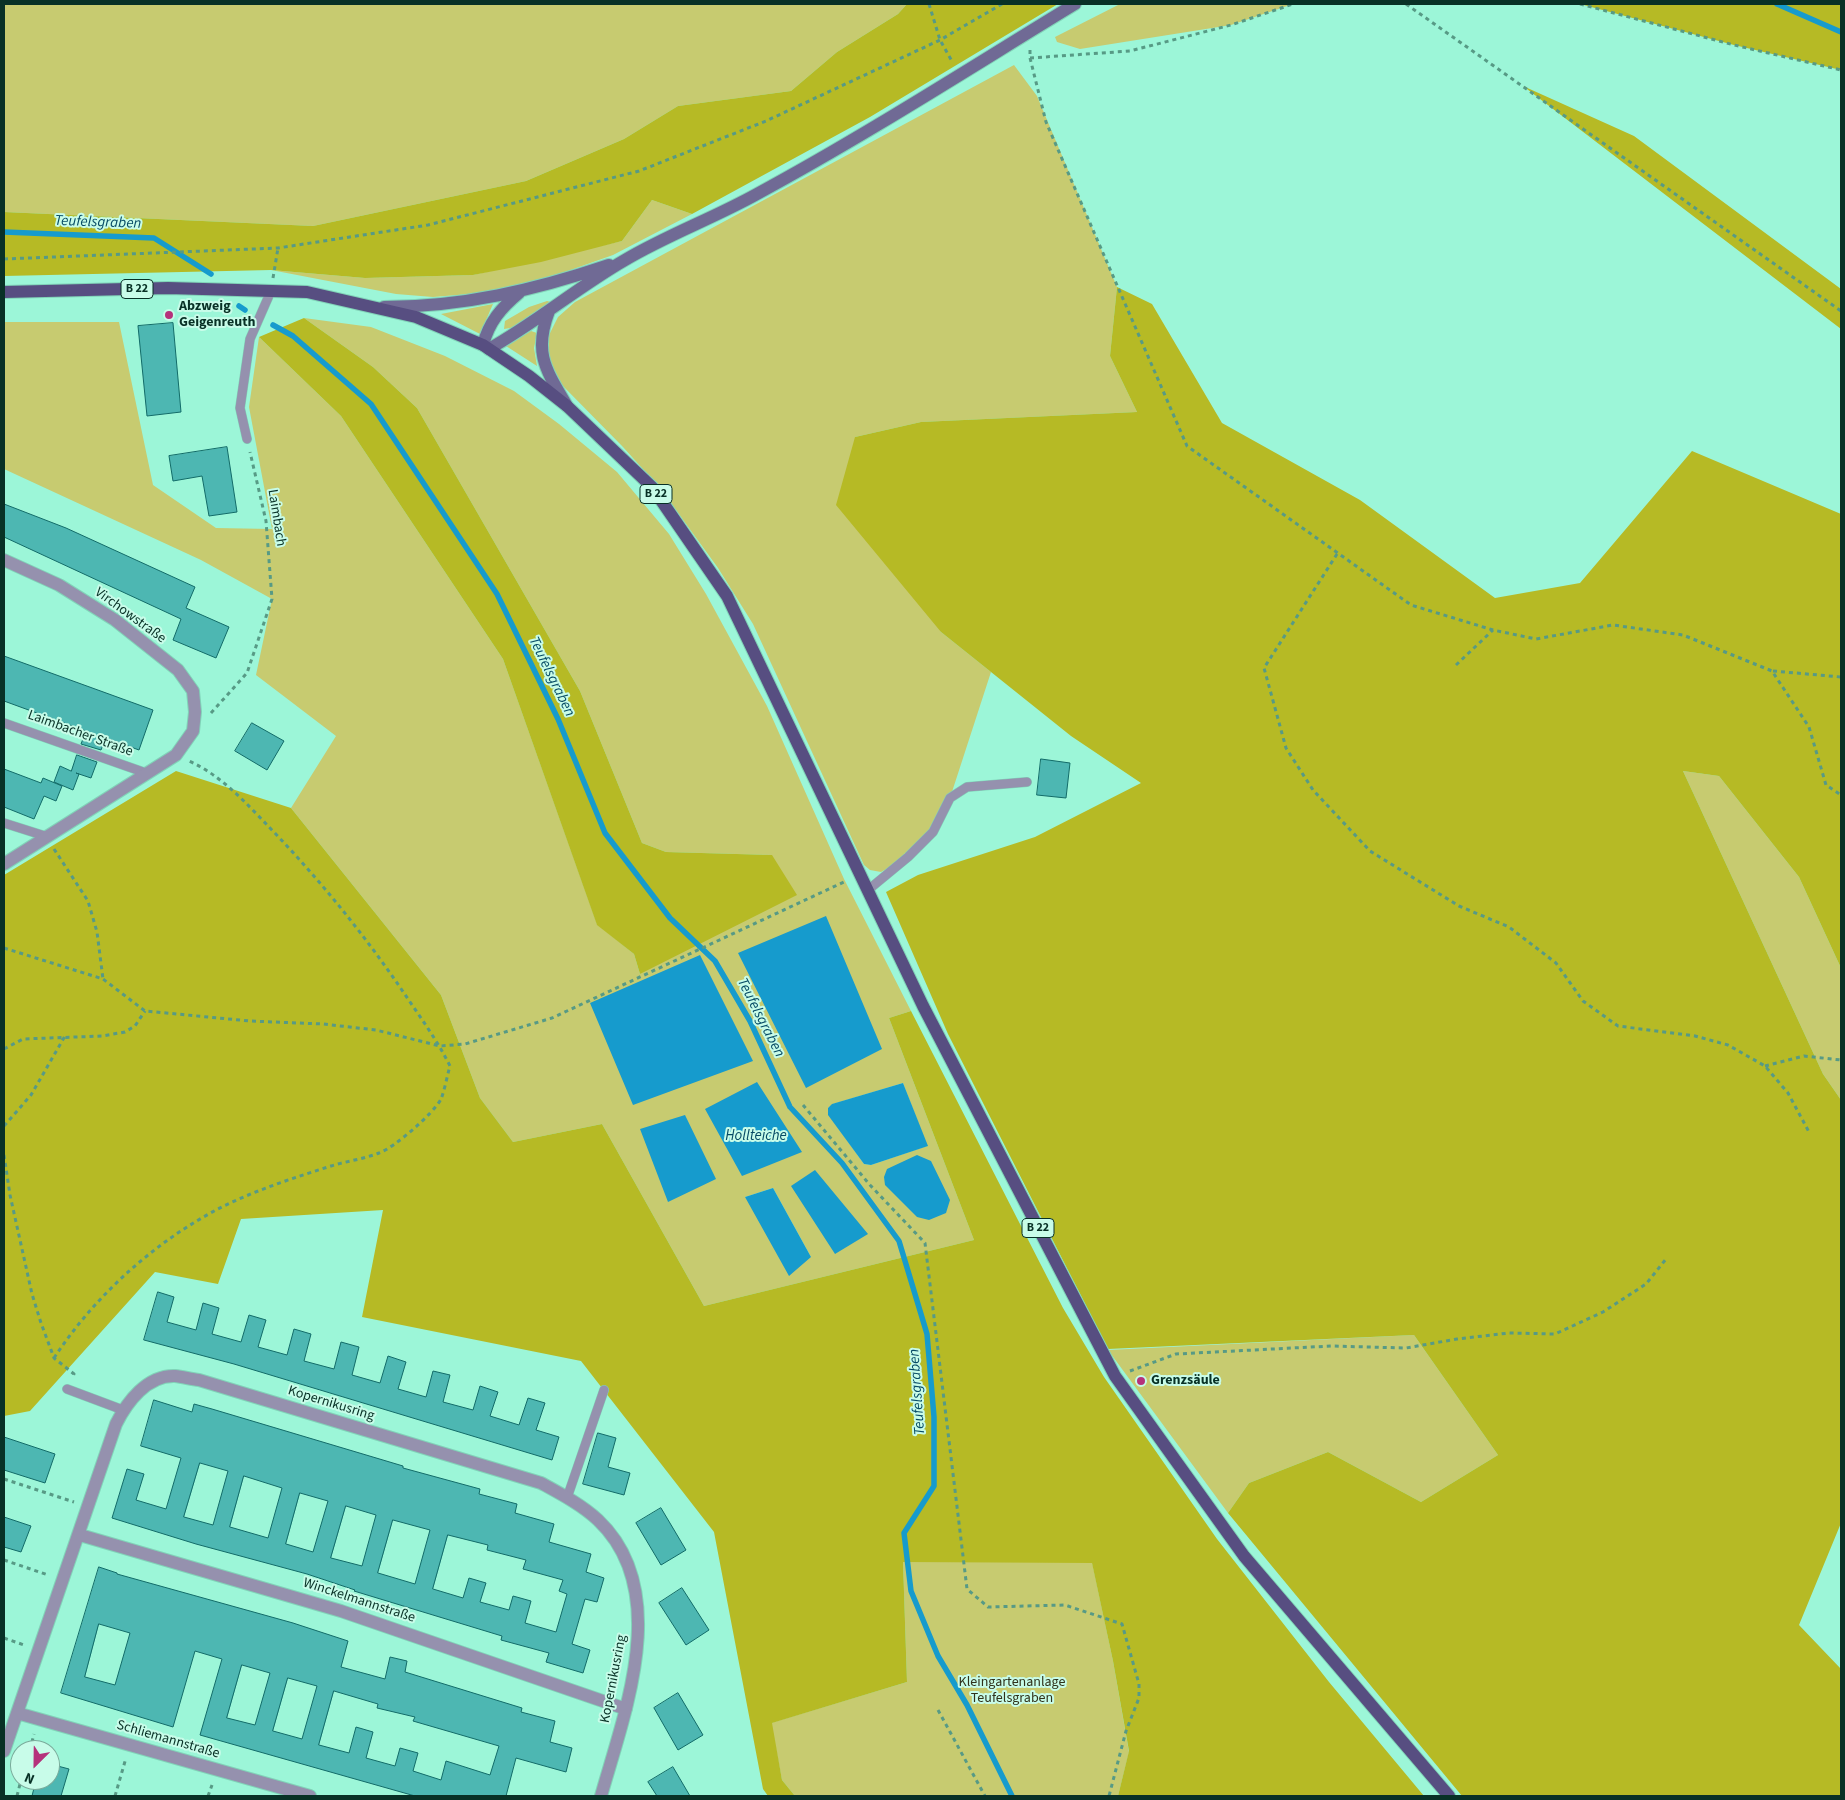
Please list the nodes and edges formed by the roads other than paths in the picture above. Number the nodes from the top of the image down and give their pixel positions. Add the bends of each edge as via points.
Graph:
1 (1075, 4) edge
2 (626, 259) junction
3 (271, 291) junction
4 (521, 291) junction
5 (4, 292) edge
6 (379, 308) junction
7 (550, 309) junction
8 (486, 347) junction
9 (567, 406) junction
10 (247, 439) road end
11 (4, 560) edge
12 (4, 723) edge
13 (193, 731) joint
14 (146, 774) junction
15 (1027, 782) dead end
16 (4, 823) edge
17 (45, 836) junction
18 (4, 864) edge
19 (868, 890) junction
20 (66, 1389) road end
21 (604, 1390) dead end
22 (123, 1410) junction
23 (567, 1498) junction
24 (80, 1535) junction
25 (626, 1709) junction
26 (17, 1713) junction
27 (4, 1751) edge
28 (310, 1796) edge
29 (601, 1796) edge
30 (1449, 1796) edge

1 - 2 main road via 757,195
2 - 4 main road
2 - 7 main road
3 - 5 main road, B 22 via 168,288
3 - 6 main road, B 22 via 307,292
3 - 10 lane via 250,339 240,408
4 - 6 main road via 431,306
4 - 8 main road via 501,308 492,322
6 - 8 main road, B 22 via 416,317
7 - 8 main road via 533,323
7 - 9 main road via 542,328 541,354
8 - 9 main road, B 22
9 - 19 main road, B 22 via 652,487 727,596
11 - 13 street, Virchowstraße via 59,585 115,620 178,670 193,691
12 - 14 lane, Laimbacher Straße
13 - 14 street, Laimbacher Straße via 176,755
14 - 17 street, Laimbacher Straße
15 - 19 lane via 967,787 950,798 933,832
16 - 17 lane
17 - 18 street, Laimbacher Straße
19 - 30 main road, B 22 via 928,1015 1115,1376 1244,1556
20 - 22 lane
21 - 23 lane
22 - 23 street, Kopernikusring via 137,1393 154,1381 174,1376 199,1380 541,1483
22 - 24 street, Kopernikusring
23 - 25 street, Kopernikusring via 599,1521 618,1545 629,1570 636,1596 638,1648
24 - 25 street, Winckelmannstraße via 342,1611
24 - 26 street, Kopernikusring
25 - 29 street, Kopernikusring
26 - 27 street, Kopernikusring
26 - 28 street, Schliemannstraße

